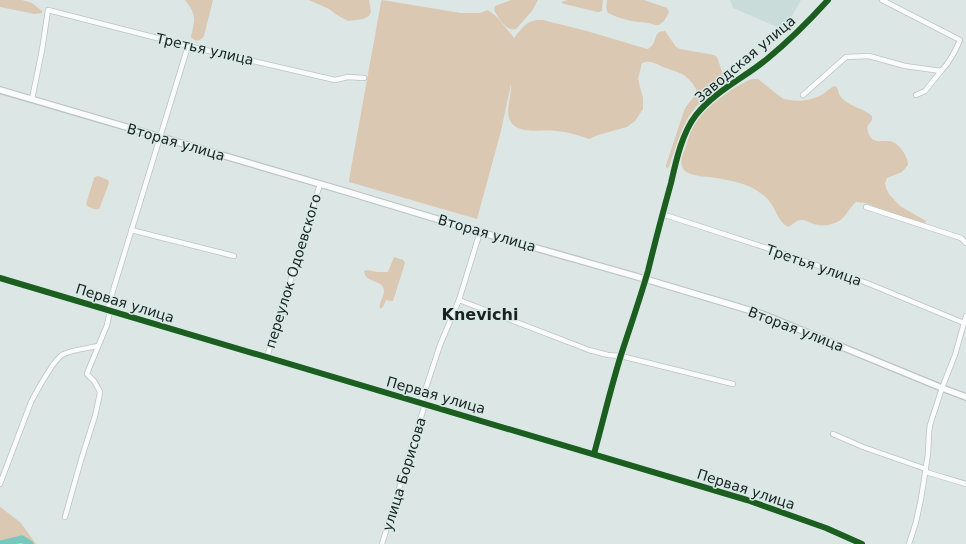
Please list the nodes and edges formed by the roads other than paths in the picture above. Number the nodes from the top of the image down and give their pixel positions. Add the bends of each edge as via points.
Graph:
1 (828, 0) edge
2 (882, 0) edge
3 (188, 46) junction
4 (941, 71) junction
5 (364, 78) dead end
6 (0, 92) edge
7 (803, 95) dead end
8 (916, 95) dead end
9 (32, 100) junction
10 (159, 137) junction
11 (320, 184) junction
12 (866, 207) dead end
13 (662, 214) junction
14 (131, 230) junction
15 (480, 232) junction
16 (966, 243) edge
17 (234, 256) dead end
18 (0, 278) edge
19 (645, 279) junction
20 (459, 300) junction
21 (109, 310) junction
22 (966, 316) edge
23 (964, 326) edge
24 (98, 346) junction
25 (620, 356) junction
26 (267, 357) junction
27 (733, 384) dead end
28 (942, 388) junction
29 (966, 397) edge
30 (423, 404) junction
31 (833, 434) dead end
32 (594, 454) junction
33 (926, 470) junction
34 (0, 484) edge
35 (966, 484) edge
36 (65, 517) dead end
37 (382, 544) edge
38 (862, 544) edge
39 (909, 544) edge

1 - 13 street, Заводская улица via 766,60 734,82 697,114 684,138
2 - 4 street via 960,40
3 - 5 street, Третья улица via 335,80 348,76
3 - 9 street, Третья улица via 48,10
3 - 10 street
4 - 7 street via 905,66 869,56 846,57
4 - 8 street via 925,91
6 - 9 main road, Вторая улица
9 - 10 main road, Вторая улица
10 - 11 main road, Вторая улица
10 - 14 street
11 - 15 main road, Вторая улица
11 - 26 street, переулок Одоевского
12 - 16 street via 961,238
13 - 19 street, Заводская улица
13 - 23 street, Третья улица via 867,283
14 - 17 street
14 - 21 street
15 - 19 main road, Вторая улица
15 - 20 street, улица Борисова
18 - 21 street, Первая улица
19 - 25 street, Заводская улица
19 - 28 main road, Вторая улица via 762,314
20 - 25 street via 589,350
20 - 30 street, улица Борисова via 440,345
21 - 24 street via 107,325
21 - 26 street, Первая улица
22 - 23 street
23 - 28 street
24 - 34 street via 68,353 56,360 31,402
24 - 36 street via 87,374 100,392 96,416
25 - 27 street
25 - 32 street, Заводская улица
26 - 30 street, Первая улица
28 - 29 main road, Вторая улица
28 - 33 street via 930,425
30 - 32 street, Первая улица
30 - 37 street, улица Борисова
31 - 33 street
32 - 38 street, Первая улица via 747,500 826,528
33 - 35 street
33 - 39 street

